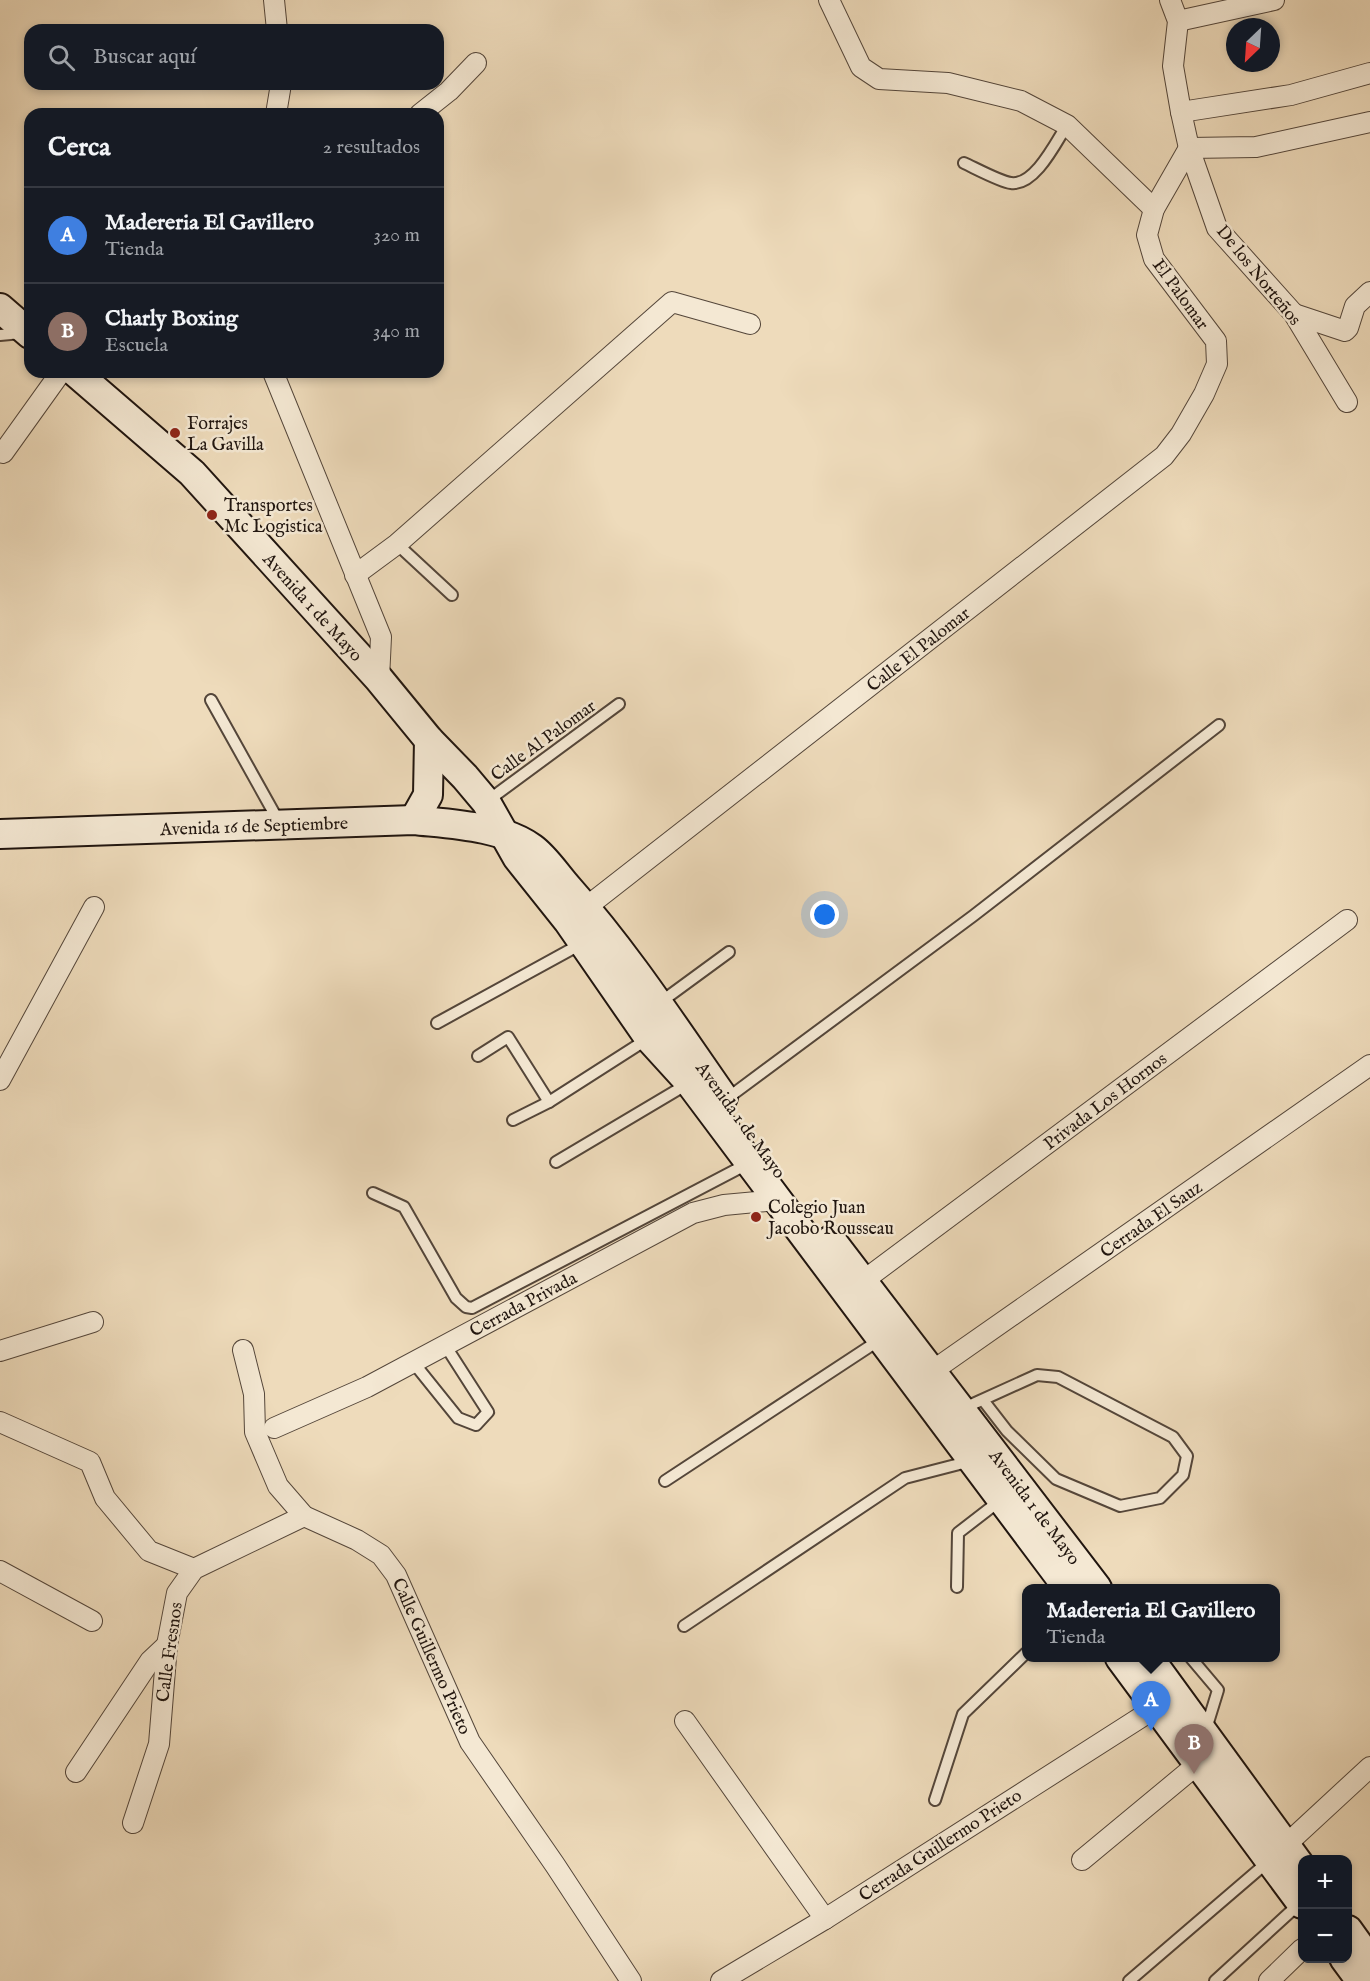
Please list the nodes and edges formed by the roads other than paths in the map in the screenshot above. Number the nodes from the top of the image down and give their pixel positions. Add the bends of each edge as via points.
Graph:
1 (274, 0) edge
2 (829, 0) edge
3 (1170, 0) edge
4 (1274, 0) edge
5 (1178, 21) junction
6 (276, 24) edge
7 (476, 63) dead end
8 (1370, 73) edge
9 (280, 90) edge
10 (277, 108) edge
11 (428, 108) edge
12 (1181, 112) junction
13 (1370, 122) edge
14 (1067, 125) junction
15 (1189, 148) junction
16 (964, 163) dead end
17 (1154, 209) junction
18 (1370, 292) edge
19 (0, 308) edge
20 (1294, 314) junction
21 (750, 324) dead end
22 (19, 334) edge
23 (1216, 341) joint
24 (57, 378) edge
25 (82, 378) edge
26 (275, 378) edge
27 (1347, 402) dead end
28 (0, 451) edge
29 (397, 544) junction
30 (355, 575) junction
31 (452, 595) dead end
32 (379, 679) junction
33 (212, 700) dead end
34 (619, 704) dead end
35 (1219, 725) dead end
36 (429, 740) junction
37 (465, 777) junction
38 (486, 802) junction
39 (414, 820) junction
40 (446, 823) junction
41 (280, 825) junction
42 (0, 834) edge
43 (506, 835) junction
44 (94, 907) dead end
45 (1347, 920) dead end
46 (579, 924) junction
47 (729, 952) dead end
48 (658, 1004) junction
49 (437, 1023) dead end
50 (649, 1038) junction
51 (477, 1056) dead end
52 (1370, 1065) edge
53 (0, 1080) edge
54 (690, 1083) junction
55 (725, 1100) junction
56 (549, 1102) junction
57 (513, 1120) dead end
58 (556, 1162) dead end
59 (749, 1162) junction
60 (372, 1193) dead end
61 (777, 1200) junction
62 (863, 1281) junction
63 (93, 1322) dead end
64 (881, 1339) junction
65 (445, 1346) junction
66 (243, 1350) dead end
67 (0, 1351) edge
68 (413, 1362) junction
69 (931, 1372) junction
70 (972, 1404) junction
71 (0, 1422) edge
72 (274, 1428) dead end
73 (974, 1460) junction
74 (664, 1481) dead end
75 (1002, 1499) junction
76 (304, 1516) junction
77 (194, 1569) junction
78 (0, 1571) edge
79 (1065, 1584) edge
80 (1094, 1584) edge
81 (957, 1587) dead end
82 (92, 1621) dead end
83 (684, 1626) dead end
84 (167, 1645) junction
85 (1022, 1657) edge
86 (1123, 1662) edge
87 (1152, 1662) edge
88 (1194, 1662) edge
89 (1157, 1707) junction
90 (685, 1722) dead end
91 (1205, 1732) junction
92 (1199, 1763) junction
93 (1370, 1767) edge
94 (76, 1772) dead end
95 (935, 1800) dead end
96 (133, 1823) dead end
97 (1278, 1853) junction
98 (1082, 1860) dead end
99 (1298, 1866) edge
100 (1298, 1894) edge
101 (1298, 1906) edge
102 (825, 1919) junction
103 (1352, 1937) edge
104 (1298, 1953) edge
105 (1370, 1961) edge
106 (1347, 1963) edge
107 (630, 1981) edge
108 (721, 1981) edge
109 (1129, 1981) edge
110 (1215, 1981) edge
111 (1269, 1981) edge
112 (1361, 1981) edge

1 - 6 street
2 - 14 street via 861,67 879,79 948,83 1022,101
3 - 5 street, De los Norteños
4 - 5 street
5 - 12 street, De los Norteños via 1173,66
7 - 11 street
8 - 12 street via 1291,95
9 - 10 street
12 - 15 street, De los Norteños
13 - 15 street via 1256,147
14 - 16 lane via 1026,181 1011,183
14 - 17 street
15 - 17 street, El Palomar
15 - 20 street, De los Norteños via 1217,228
17 - 23 street, El Palomar via 1147,235 1154,259
18 - 20 street via 1355,306 1345,331
19 - 22 main road
20 - 27 street, De los Norteños
21 - 29 street via 672,302
23 - 46 street, Calle El Palomar via 1217,364 1204,394 1164,456
24 - 28 street via 3,453
25 - 32 main road, Avenida 1 de Mayo via 192,473
26 - 30 street
29 - 30 street
29 - 31 lane
30 - 32 street via 381,637
32 - 36 main road, Avenida 1 de Mayo
33 - 41 lane
34 - 38 lane, Calle Al Palomar
35 - 55 lane via 973,916
36 - 37 main road, Avenida 1 de Mayo
36 - 39 main road via 428,795
37 - 38 main road, Avenida 1 de Mayo
37 - 40 main road via 459,807
38 - 43 main road, Avenida 1 de Mayo
39 - 40 main road, Avenida 16 de Septiembre
39 - 41 main road, Avenida 16 de Septiembre
40 - 43 main road, Avenida 16 de Septiembre
41 - 42 main road, Avenida 16 de Septiembre
43 - 46 main road, Avenida 1 de Mayo via 532,848
44 - 53 street
45 - 62 street, Privada Los Hornos
46 - 48 main road, Avenida 1 de Mayo
46 - 49 lane
46 - 50 main road, Avenida 1 de Mayo
47 - 48 lane
48 - 55 main road, Avenida 1 de Mayo
50 - 54 main road, Avenida 1 de Mayo
50 - 56 lane
51 - 56 lane via 508,1037
52 - 69 street, Cerrada El Sauz
54 - 58 lane
54 - 59 main road, Avenida 1 de Mayo
55 - 62 main road, Avenida 1 de Mayo
56 - 57 lane
59 - 60 lane via 472,1308 456,1298 404,1207
59 - 61 main road, Avenida 1 de Mayo
61 - 64 main road, Avenida 1 de Mayo
61 - 65 street, Cerrada Privada via 724,1205 693,1213
62 - 69 main road, Avenida 1 de Mayo
63 - 67 street
64 - 73 main road, Avenida 1 de Mayo
64 - 74 lane
65 - 68 street, Cerrada Privada
65 - 68 lane via 488,1412 476,1425 458,1418
66 - 76 street, Calle Guillermo Prieto via 254,1394 255,1432 278,1486
68 - 72 street, Cerrada Privada
69 - 70 main road, Avenida 1 de Mayo
70 - 70 lane via 1037,1375 1058,1377 1173,1437 1187,1456 1183,1475 1160,1498 1120,1506 1056,1479 1007,1431
70 - 80 main road, Avenida 1 de Mayo
71 - 77 street via 90,1462 105,1498 149,1551
73 - 75 main road, Avenida 1 de Mayo
73 - 83 lane via 905,1478
75 - 79 main road, Avenida 1 de Mayo
75 - 81 lane via 958,1533
76 - 77 street, Calle Fresnos
76 - 107 street, Calle Guillermo Prieto via 381,1555 396,1575 470,1742
77 - 84 street, Calle Fresnos via 177,1593
78 - 82 street
84 - 94 street via 150,1661
84 - 96 street, Calle Fresnos via 159,1744
85 - 95 lane via 963,1714
86 - 89 main road
87 - 91 main road
88 - 91 lane via 1218,1690
89 - 92 main road
89 - 102 street, Cerrada Guillermo Prieto
90 - 102 street
91 - 97 main road
92 - 97 main road
92 - 98 street
93 - 97 street
97 - 99 main road
97 - 100 main road
97 - 109 lane
101 - 110 lane
102 - 108 street, Cerrada Guillermo Prieto
103 - 105 main road
104 - 111 street
106 - 112 main road

